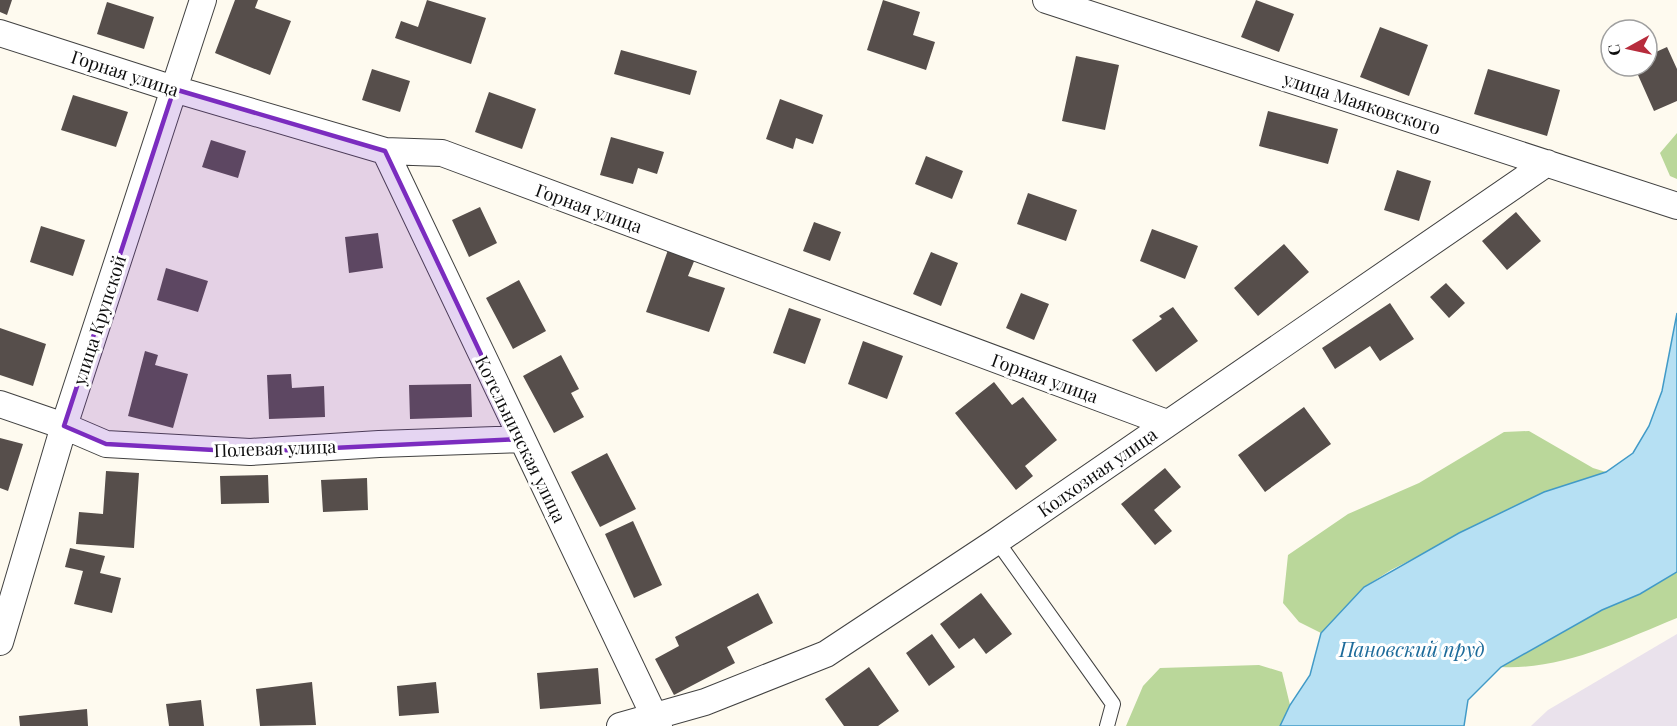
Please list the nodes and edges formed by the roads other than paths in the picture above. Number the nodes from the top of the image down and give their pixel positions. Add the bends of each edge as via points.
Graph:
1 (203, 0) edge
2 (1046, 0) edge
3 (0, 33) edge
4 (174, 89) junction
5 (385, 151) junction
6 (1547, 163) junction
7 (1677, 206) edge
8 (0, 404) edge
9 (1167, 423) junction
10 (64, 426) junction
11 (521, 439) junction
12 (997, 541) junction
13 (0, 642) edge
14 (658, 722) edge
15 (620, 726) edge
16 (1107, 726) edge

1 - 4 street, улица Крупской
2 - 6 street, улица Маяковского
3 - 4 street, Горная улица
4 - 5 street, Горная улица
4 - 10 street, улица Крупской
5 - 9 street, Горная улица via 442,153
5 - 11 street, Котельничская улица
6 - 7 street, улица Маяковского
6 - 9 street, Колхозная улица
8 - 10 street, Полевая улица
9 - 12 street, Колхозная улица
10 - 11 street, Полевая улица via 106,444 250,452
10 - 13 street, улица Крупской
11 - 14 street, Котельничская улица
12 - 14 street, Колхозная улица via 826,654
12 - 16 lane via 1113,704
14 - 15 street, Колхозная улица

